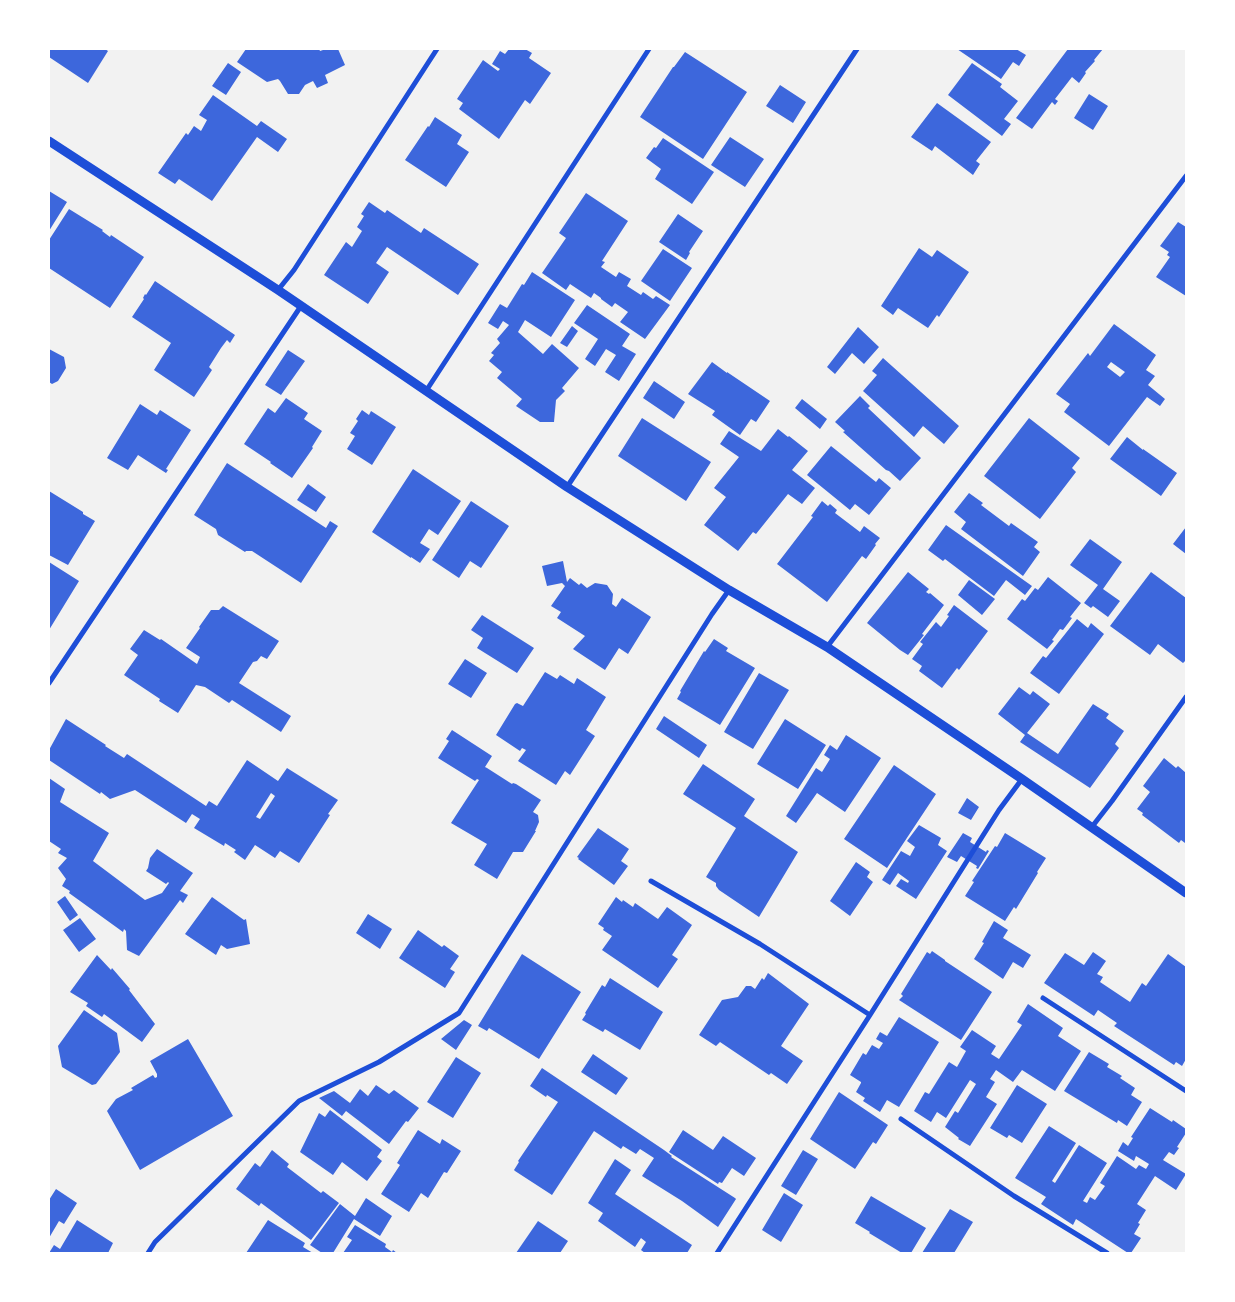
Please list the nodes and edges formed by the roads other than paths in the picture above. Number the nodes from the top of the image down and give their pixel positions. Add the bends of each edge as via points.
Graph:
1 (437, 49) edge
2 (649, 49) edge
3 (857, 49) edge
4 (49, 141) edge
5 (1186, 176) edge
6 (278, 290) junction
7 (301, 306) junction
8 (426, 391) junction
9 (567, 487) junction
10 (729, 590) junction
11 (827, 647) junction
12 (49, 683) edge
13 (1186, 696) edge
14 (1022, 779) junction
15 (1091, 828) junction
16 (651, 881) dead end
17 (1186, 893) edge
18 (1043, 998) dead end
19 (870, 1015) junction
20 (1186, 1091) edge
21 (901, 1119) dead end
22 (148, 1253) edge
23 (717, 1253) edge
24 (1107, 1253) edge

1 - 6 street
2 - 8 street
3 - 9 street
4 - 6 street
5 - 11 street
6 - 7 street
7 - 8 street
7 - 12 street
8 - 9 street
9 - 10 street
10 - 11 street
10 - 22 street via 459,1012 379,1062 299,1101 155,1242
11 - 14 street
13 - 15 street
14 - 15 street
14 - 19 street via 999,810
15 - 17 street
16 - 19 street via 760,944
18 - 20 street
19 - 23 street
21 - 24 street via 1014,1196

